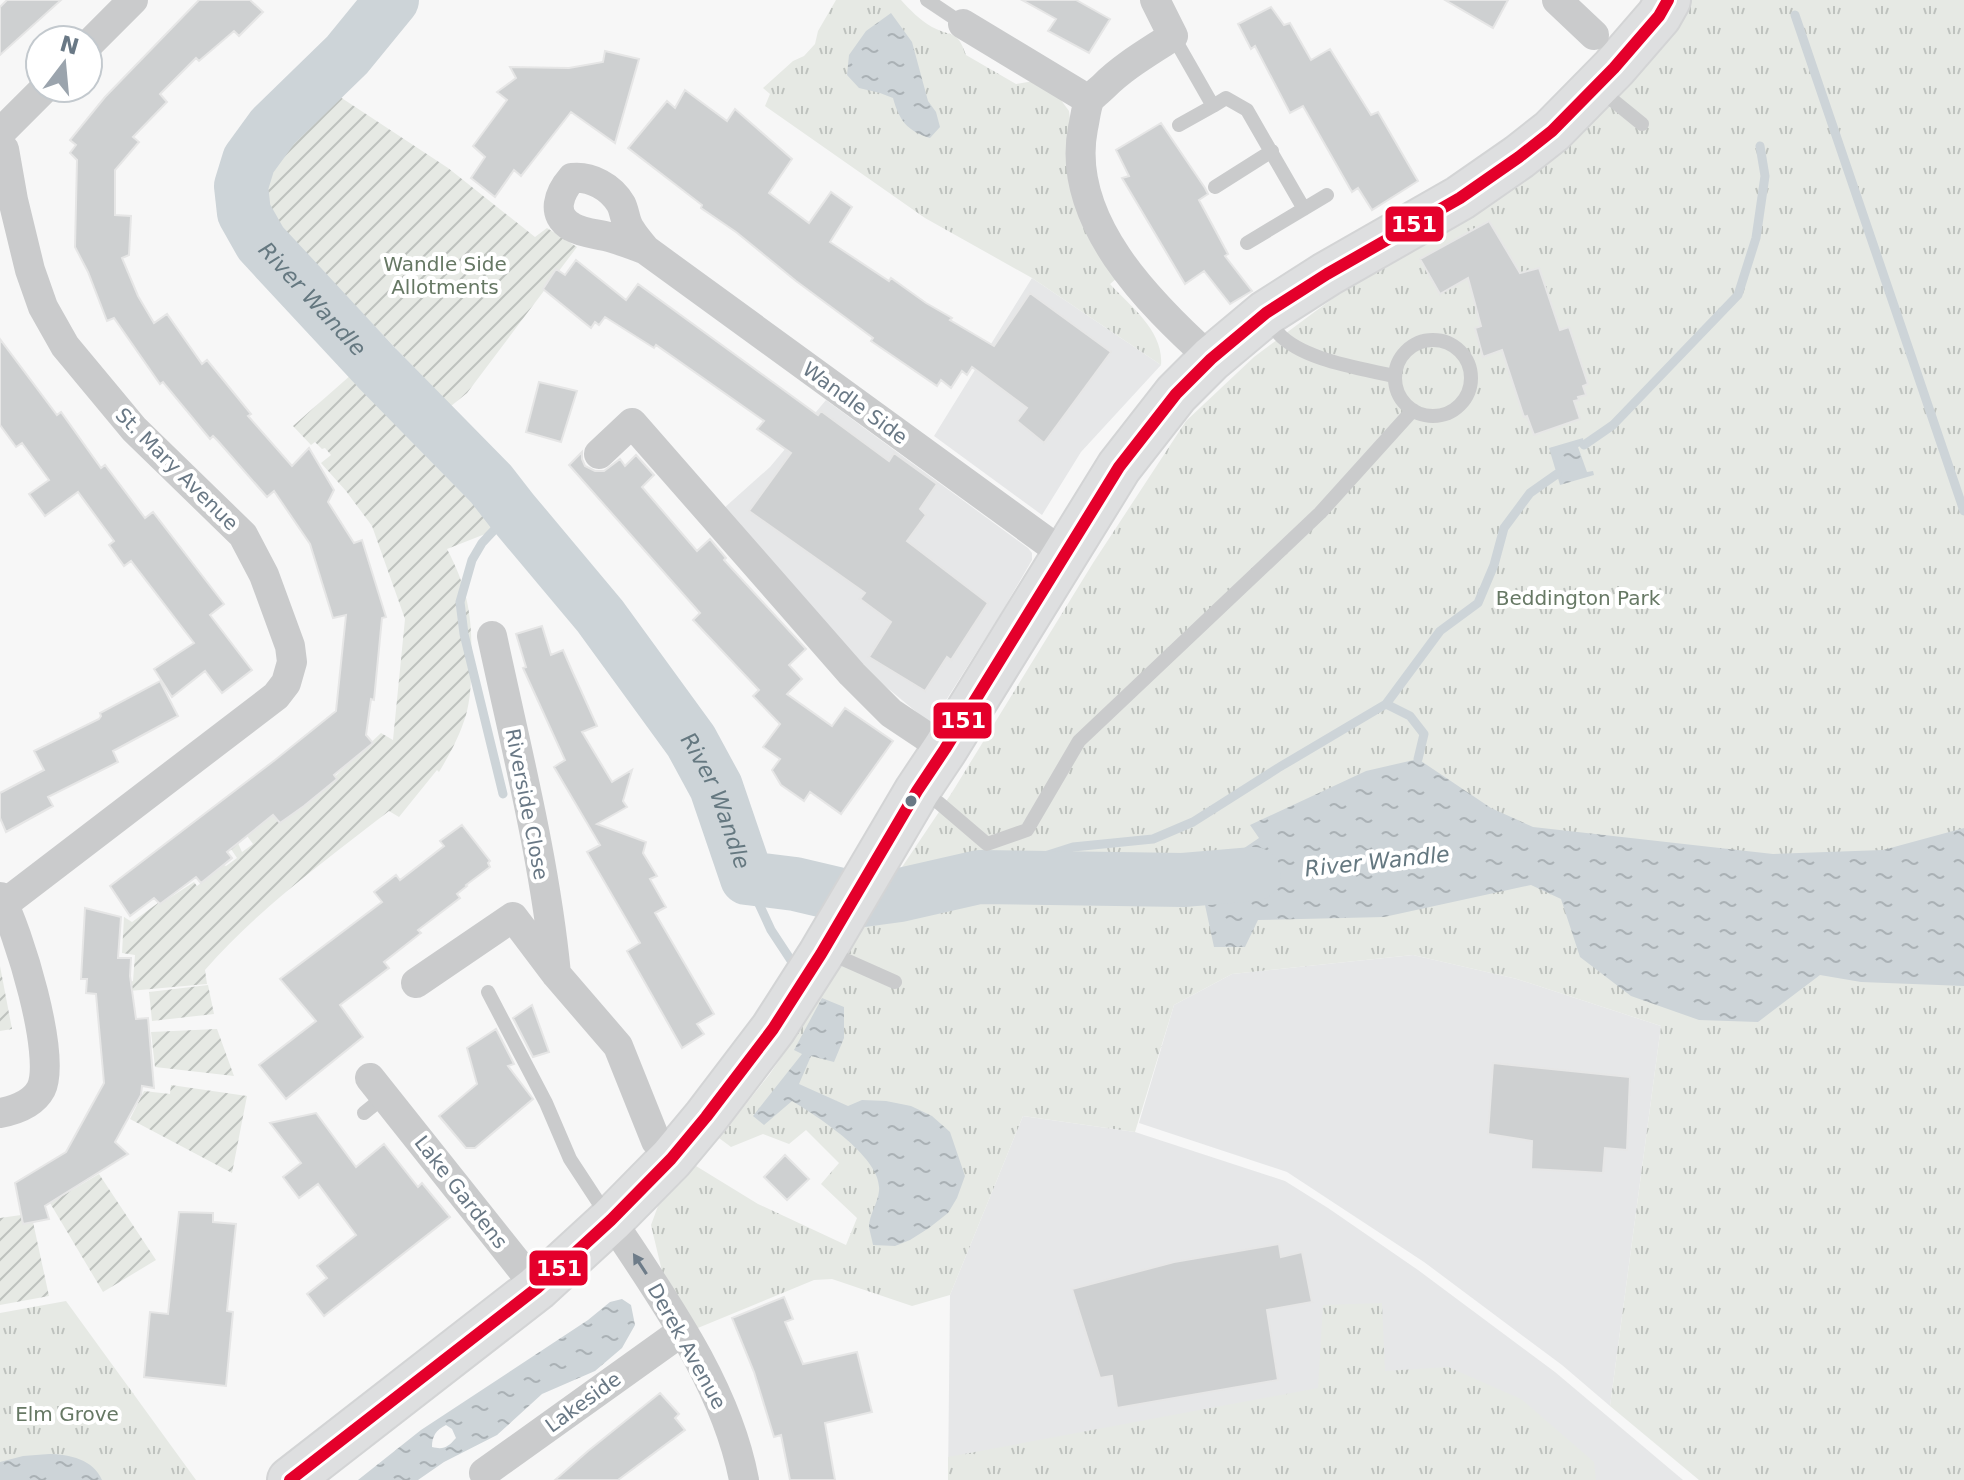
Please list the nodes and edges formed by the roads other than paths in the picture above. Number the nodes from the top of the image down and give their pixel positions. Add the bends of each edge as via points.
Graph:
1 (133, 0) edge
2 (927, 0) edge
3 (1155, 0) edge
4 (1557, 0) edge
5 (1668, 0) edge
6 (963, 24) joint
7 (104, 29) edge
8 (1594, 35) dead end
9 (1173, 36) junction
10 (1596, 86) junction
11 (1089, 100) junction
12 (29, 104) edge
13 (1213, 106) junction
14 (1642, 124) dead end
15 (1179, 125) dead end
16 (0, 133) edge
17 (0, 145) edge
18 (1272, 151) junction
19 (1215, 187) dead end
20 (1327, 195) dead end
21 (6, 201) edge
22 (1304, 209) junction
23 (1247, 243) dead end
24 (646, 250) dead end
25 (1266, 313) junction
26 (1211, 359) junction
27 (1394, 376) junction
28 (1413, 410) junction
29 (599, 454) dead end
30 (1065, 555) junction
31 (492, 636) dead end
32 (945, 749) junction
33 (917, 791) junction
34 (2, 900) edge
35 (815, 963) junction
36 (556, 974) junction
37 (895, 982) dead end
38 (416, 983) dead end
39 (488, 992) dead end
40 (373, 1096) dead end
41 (0, 1113) edge
42 (671, 1159) junction
43 (611, 1220) junction
44 (537, 1288) junction
45 (675, 1320) junction
46 (484, 1473) dead end
47 (290, 1480) edge
48 (744, 1480) edge

1 - 7 street
2 - 6 lane
3 - 9 street
4 - 8 street
5 - 10 main road
6 - 11 street
9 - 11 street
9 - 13 lane
10 - 14 lane
10 - 25 main road via 1552,131 1460,198
11 - 26 street via 1081,140 1082,175 1092,214 1126,272
12 - 16 street
13 - 15 lane
13 - 18 lane via 1226,98 1247,110
17 - 21 street, St. Mary Avenue
18 - 19 lane
18 - 22 lane
20 - 22 lane
21 - 34 street, St. Mary Avenue via 43,307 65,346 134,429 243,535 283,622 292,662 276,696
22 - 23 lane
24 - 30 street, Wandle Side
25 - 26 main road
25 - 27 lane via 1279,334 1304,351
26 - 30 main road via 1119,467
27 - 28 lane via 1399,396
27 - 28 lane via 1403,353 1424,340 1449,343 1467,360 1470,385 1458,406 1436,416
28 - 33 lane via 1320,513 1079,741 1027,830 987,844
29 - 32 street via 626,416 852,674 891,713
30 - 32 main road
31 - 36 street, Riverside Close via 532,825
32 - 33 main road
33 - 35 main road
34 - 41 street via 30,978 46,1071 41,1089 29,1103
35 - 37 lane via 841,958
35 - 42 main road via 751,1060
36 - 38 street via 513,917
36 - 42 street via 618,1046 656,1141
39 - 43 lane via 570,1159
40 - 44 street, Lake Gardens
42 - 43 main road
43 - 44 main road
45 -> 43 street, Derek Avenue
44 - 47 main road
45 - 46 street, Lakeside
45 - 48 street, Derek Avenue via 725,1412

